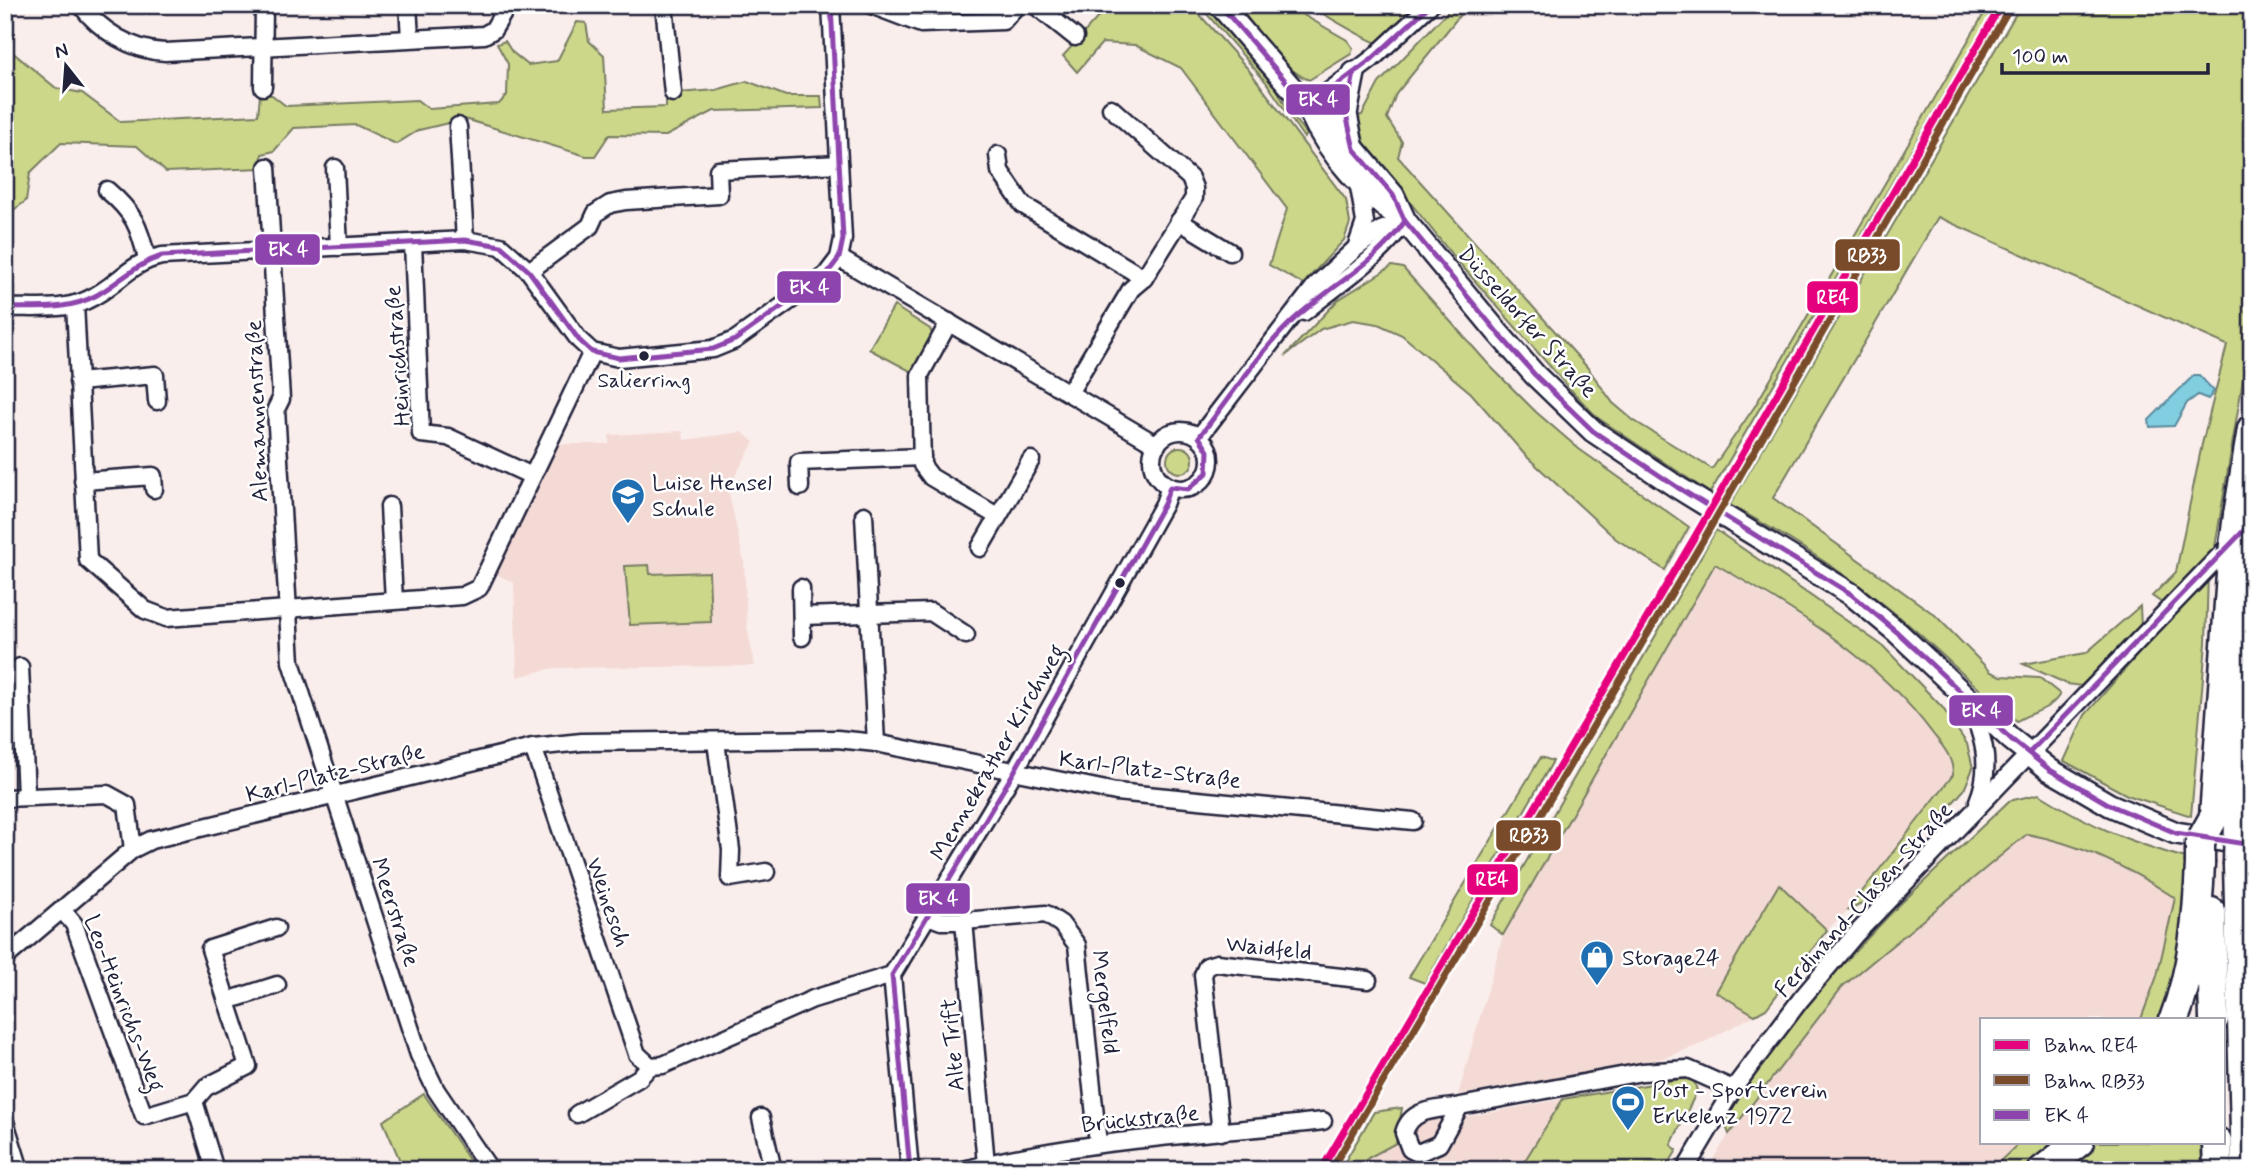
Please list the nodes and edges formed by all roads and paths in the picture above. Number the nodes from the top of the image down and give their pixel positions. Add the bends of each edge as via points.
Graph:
1 (81, 5) edge
2 (264, 5) edge
3 (408, 5) edge
4 (508, 5) edge
5 (664, 5) edge
6 (831, 5) edge
7 (871, 5) edge
8 (1017, 5) edge
9 (1035, 5) edge
10 (1220, 5) edge
11 (1430, 5) edge
12 (1075, 37) dead end
13 (410, 38) junction
14 (262, 47) junction
15 (1354, 73) junction
16 (263, 87) dead end
17 (673, 93) dead end
18 (1308, 107) junction
19 (1111, 108) dead end
20 (458, 126) dead end
21 (1354, 149) junction
22 (998, 155) dead end
23 (839, 164) junction
24 (267, 167) dead end
25 (335, 168) dead end
26 (1357, 178) junction
27 (107, 190) dead end
28 (1179, 221) junction
29 (1405, 221) junction
30 (465, 240) junction
31 (413, 243) junction
32 (339, 247) junction
33 (1356, 248) junction
34 (273, 250) junction
35 (1230, 252) dead end
36 (839, 258) junction
37 (147, 259) junction
38 (528, 271) junction
39 (1144, 278) junction
40 (75, 304) junction
41 (5, 308) edge
42 (949, 323) junction
43 (1289, 324) junction
44 (592, 352) junction
45 (78, 383) junction
46 (1069, 393) junction
47 (157, 401) dead end
48 (2252, 429) edge
49 (1199, 436) junction
50 (1157, 445) junction
51 (922, 457) junction
52 (1031, 460) dead end
53 (532, 476) junction
54 (83, 481) junction
55 (800, 487) dead end
56 (1170, 487) junction
57 (155, 489) dead end
58 (389, 506) dead end
59 (864, 515) dead end
60 (998, 516) junction
61 (2245, 518) edge
62 (979, 548) dead end
63 (801, 588) dead end
64 (394, 601) junction
65 (287, 607) junction
66 (802, 616) junction
67 (869, 616) junction
68 (2252, 622) edge
69 (966, 635) dead end
70 (802, 637) dead end
71 (289, 654) joint
72 (19, 667) dead end
73 (1969, 701) junction
74 (716, 741) junction
75 (876, 743) junction
76 (533, 747) junction
77 (2029, 753) junction
78 (1014, 772) junction
79 (26, 795) junction
80 (332, 796) junction
81 (5, 798) edge
82 (1976, 807) junction
83 (2226, 818) junction
84 (1413, 821) dead end
85 (134, 849) junction
86 (2225, 859) edge
87 (766, 872) dead end
88 (62, 910) junction
89 (928, 916) junction
90 (964, 921) junction
91 (276, 928) dead end
92 (5, 958) edge
93 (892, 975) junction
94 (1368, 980) dead end
95 (277, 985) dead end
96 (227, 1001) junction
97 (2174, 1018) edge
98 (2214, 1018) edge
99 (650, 1066) junction
100 (1733, 1089) junction
101 (194, 1101) junction
102 (1460, 1106) dead end
103 (577, 1114) dead end
104 (761, 1118) dead end
105 (1323, 1121) dead end
106 (5, 1122) edge
107 (1221, 1132) junction
108 (1098, 1144) junction
109 (2076, 1144) edge
110 (2217, 1144) edge
111 (985, 1164) junction
112 (1007, 1164) edge
113 (20, 1170) edge
114 (215, 1170) edge
115 (490, 1170) edge
116 (773, 1170) edge
117 (910, 1170) edge
118 (964, 1170) edge
119 (1685, 1170) edge
120 (2043, 1170) edge
121 (2218, 1170) edge
122 (2246, 1170) edge

1 - 14 street via 115,35 146,52
2 - 14 street
3 - 13 street
4 - 13 street via 493,30 484,35
5 - 17 street
6 - 23 street
7 - 8 street via 921,24 1003,21
9 - 12 street
10 - 18 main road, Düsseldorfer Straße
11 - 15 street
13 - 14 street
14 - 16 street
15 - 18 street
15 - 21 main road via 1346,114
18 - 21 main road, Düsseldorfer Straße via 1329,121
18 - 26 main road, Düsseldorfer Straße via 1318,131
19 - 28 street via 1190,178 1194,198
20 - 30 street
21 - 29 main road, Düsseldorfer Straße via 1393,195
22 - 39 street via 1000,171 1023,205
23 - 36 street via 843,239
23 - 38 street via 718,170 719,195 610,205 596,213 590,226
24 - 34 street, Alemannenstraße
25 - 32 street
26 - 29 main road, Düsseldorfer Straße via 1382,206
26 - 33 street via 1365,222
27 - 37 street via 139,225
28 - 35 street
28 - 39 street
29 - 33 street via 1381,230
29 - 43 street via 1376,256
29 - 73 main road, Düsseldorfer Straße via 1535,375 1594,431 1851,594
30 - 31 street
30 - 38 street via 502,246
31 - 32 street
31 - 53 street, Heinrichstraße via 421,434 448,437
32 - 34 street
33 - 43 street via 1315,286
34 - 37 street
34 - 65 street, Alemannenstraße
36 - 42 street
36 - 44 street via 826,275 722,346 619,358
37 - 40 street via 107,290
38 - 44 street
39 - 46 street via 1131,289
40 - 41 street
40 - 45 street
42 - 46 street
42 - 51 street via 920,375
43 - 49 street
44 - 53 street
45 - 47 street via 155,375
45 - 54 street
46 - 50 street
48 - 61 highway
49 - 50 street via 1171,433
49 - 56 street via 1210,452 1206,476 1188,489
50 - 56 street via 1155,473
51 - 55 street via 799,462
51 - 60 street via 931,477
52 - 60 street
53 - 64 street via 479,588 462,596
54 - 57 street via 153,476
54 - 65 street via 88,560 145,610 166,618
56 - 78 street, Mennekrather Kirchweg
58 - 64 street
59 - 67 street
60 - 62 street
61 - 77 street, Ferdinand-Clasen-Straße via 2199,580
61 - 83 highway, bridge via 2232,560
63 - 66 street
64 - 65 street
65 - 71 street, Alemannenstraße
66 - 67 street
66 - 70 street
67 - 69 street via 931,612
67 - 75 street
68 - 83 highway
71 - 80 street, Meerstraße
72 - 79 street
73 - 77 main road, Düsseldorfer Straße
73 - 82 street, Ferdinand-Clasen-Straße via 1984,739 1987,768
74 - 75 street, Karl-Platz-Straße via 837,739
74 - 76 street, Karl-Platz-Straße
74 - 87 street via 731,850 730,878
75 - 78 street, Karl-Platz-Straße
76 - 80 street, Karl-Platz-Straße
76 - 99 street, Weinesch via 637,1054
77 - 82 street, Ferdinand-Clasen-Straße
77 - 86 main road, Düsseldorfer Straße via 2110,806
78 - 84 street, Karl-Platz-Straße via 1116,792
78 - 89 street, Mennekrather Kirchweg
79 - 81 street
79 - 85 street via 107,794 127,805
80 - 85 street, Karl-Platz-Straße via 151,840
80 - 115 street, Meerstraße via 427,1074
82 - 100 street, Ferdinand-Clasen-Straße via 1855,935
83 - 86 highway, bridge
83 - 86 highway, bridge via 2200,842
85 - 88 street, Karl-Platz-Straße
86 - 97 highway via 2198,912
86 - 98 highway
86 - 122 highway
88 - 92 street, Karl-Platz-Straße
88 - 101 street, Leo-Heinrichs-Weg via 74,924 144,1116
89 - 90 street, Mergelfeld
89 - 93 street, Mennekrather Kirchweg
90 - 108 street, Mergelfeld via 1046,914 1061,924 1077,945
90 - 111 street, Alte Trift
91 - 96 street via 210,949
93 - 99 street via 813,999 663,1065
93 - 117 street
94 - 107 street, Waidfeld via 1217,962 1207,966 1203,975
95 - 96 street
96 - 101 street via 248,1066 206,1087
99 - 103 street via 639,1078
100 - 102 street via 1688,1069 1642,1072
100 - 119 street, Ferdinand-Clasen-Straße
101 - 114 street, Leo-Heinrichs-Weg
104 - 116 street
105 - 107 street, Brückstraße
106 - 113 street
107 - 108 street, Brückstraße
108 - 112 street, Brückstraße
109 - 120 highway
110 - 121 highway
111 - 112 street, Brückstraße
111 - 118 street, Brückstraße

